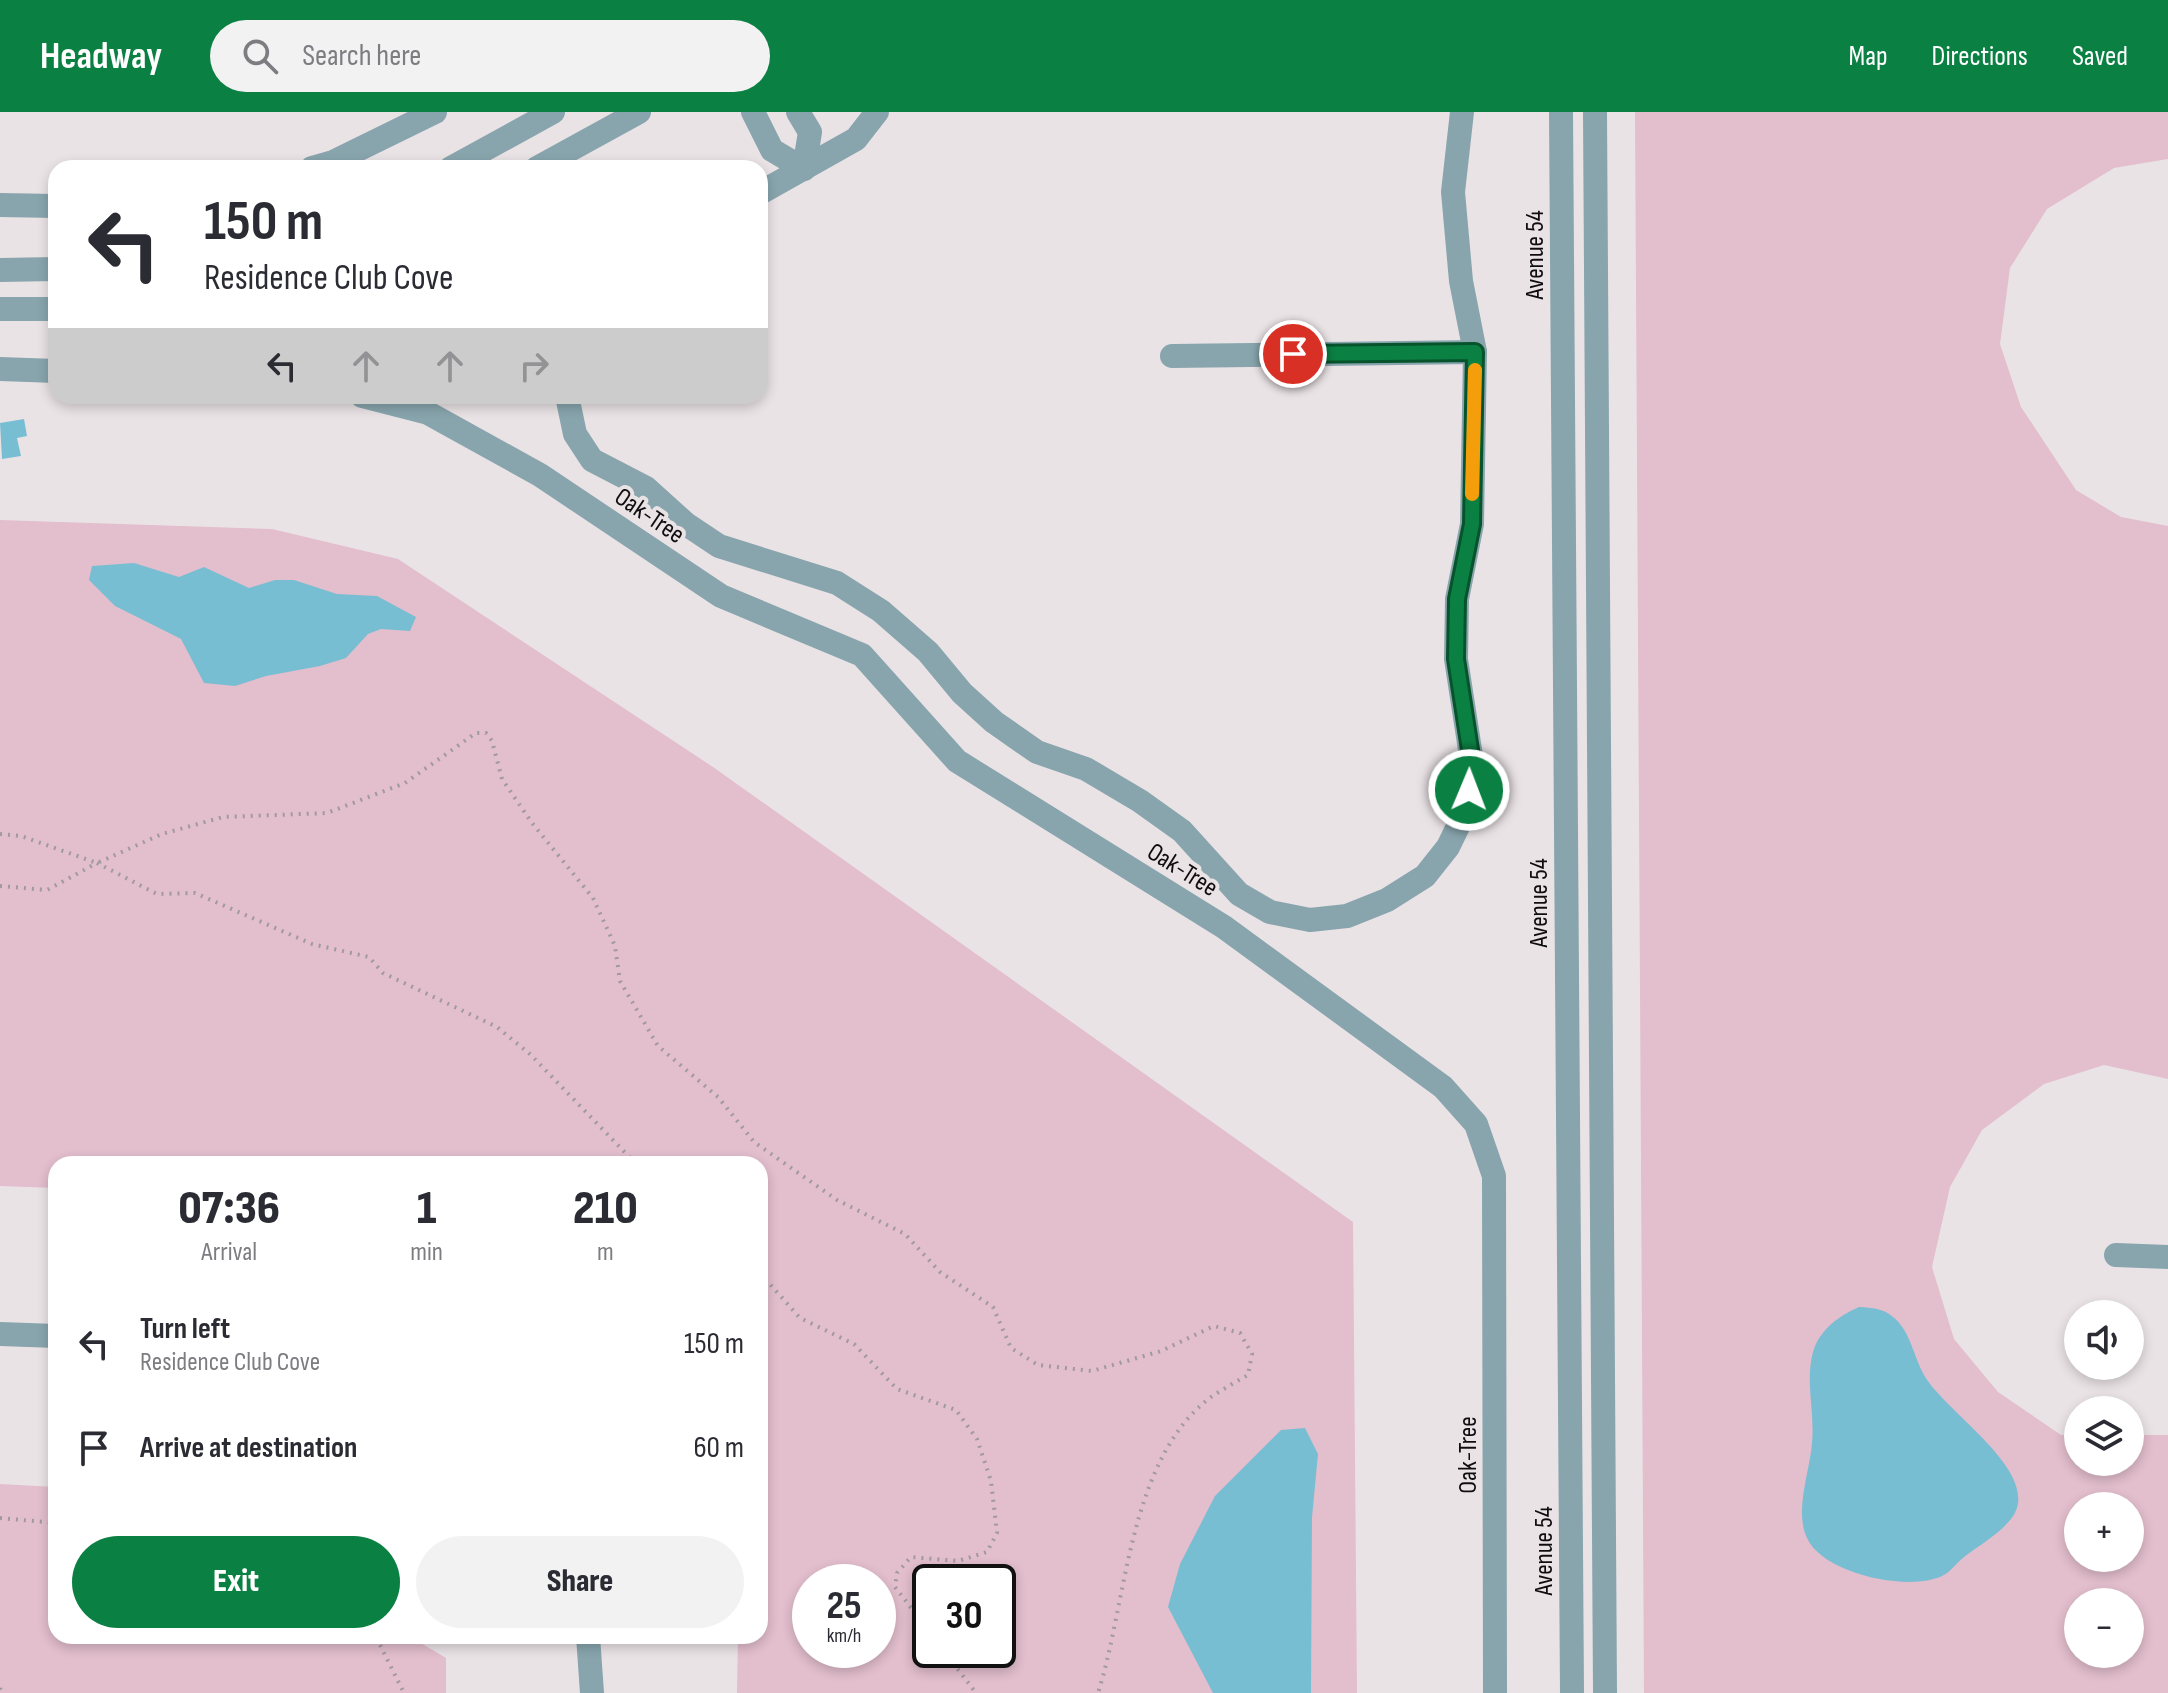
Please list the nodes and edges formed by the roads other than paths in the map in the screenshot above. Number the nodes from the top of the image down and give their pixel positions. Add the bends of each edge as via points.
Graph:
1 (435, 112) edge
2 (553, 112) edge
3 (639, 112) edge
4 (753, 112) edge
5 (798, 112) edge
6 (877, 112) edge
7 (1462, 112) edge
8 (1561, 112) edge
9 (1595, 112) edge
10 (337, 160) edge
11 (466, 160) edge
12 (552, 160) edge
13 (804, 169) junction
14 (768, 189) edge
15 (0, 205) edge
16 (48, 206) edge
17 (48, 269) edge
18 (0, 270) edge
19 (0, 309) edge
20 (48, 309) edge
21 (1475, 352) junction
22 (1172, 356) dead end
23 (0, 369) edge
24 (48, 371) edge
25 (393, 404) edge
26 (569, 404) edge
27 (2116, 1255) dead end
28 (2168, 1257) edge
29 (0, 1334) edge
30 (48, 1336) edge
31 (589, 1644) edge
32 (592, 1693) edge
33 (1495, 1693) edge
34 (1572, 1693) edge
35 (1605, 1693) edge

1 - 10 street
2 - 11 street
3 - 12 street
4 - 13 street via 772,150
5 - 13 street via 810,132
6 - 13 street via 856,139
7 - 21 street via 1453,192 1461,281
8 - 34 street, Avenue 54
9 - 35 street
13 - 14 street
15 - 16 street
17 - 18 street
19 - 20 street
21 - 22 street
21 - 26 street via 1472,524 1457,599 1456,659 1473,769 1465,812 1448,847 1425,876 1387,900 1347,916 1310,920 1270,912 1239,894 1182,831 1140,801 1086,769 1037,752 994,722 881,611 837,583 719,546 646,488 592,460 575,434
23 - 24 street
25 - 33 street, Oak-Tree via 428,413 540,475 721,596 862,655 957,761 1224,927 1443,1087 1476,1124 1494,1176
27 - 28 street
29 - 30 street
31 - 32 street

